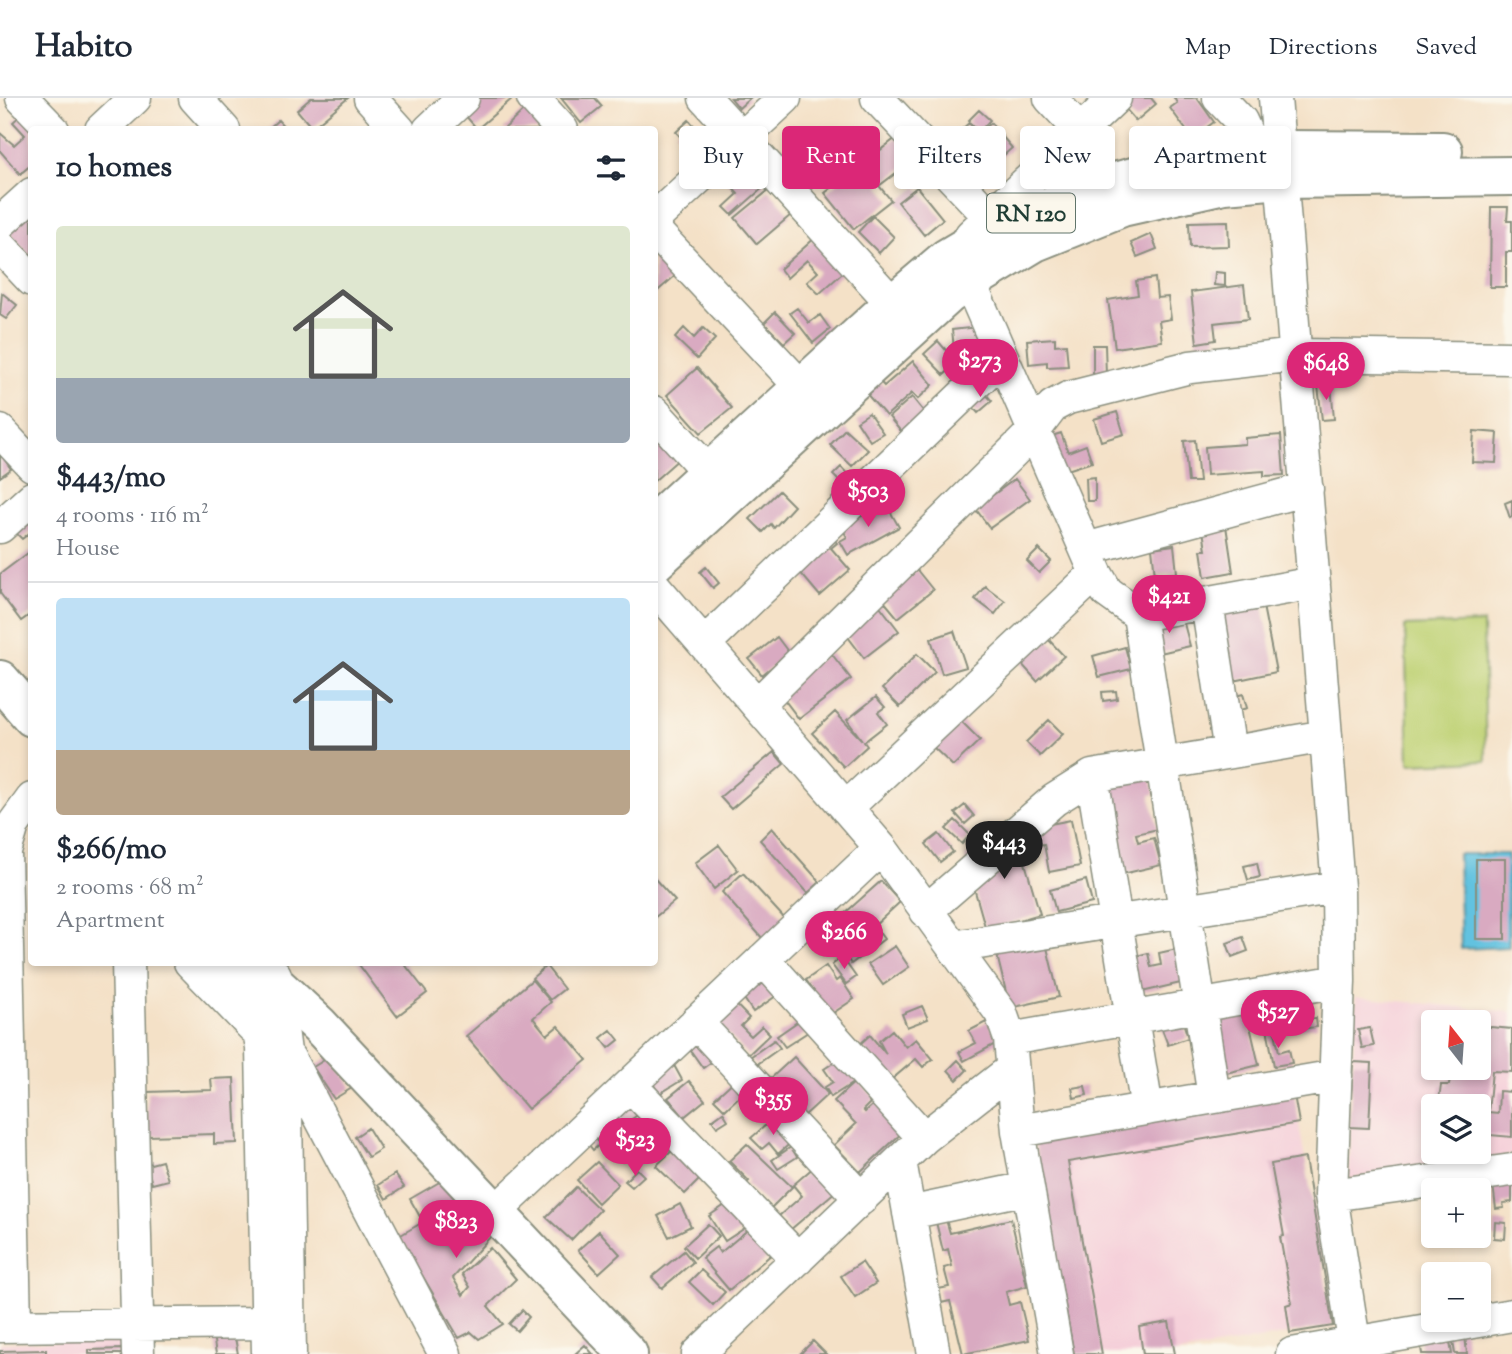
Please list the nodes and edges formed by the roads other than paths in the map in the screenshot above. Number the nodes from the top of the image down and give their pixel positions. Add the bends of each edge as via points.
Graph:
1 (22, 98) edge
2 (135, 98) edge
3 (195, 98) edge
4 (370, 98) edge
5 (463, 98) edge
6 (533, 98) edge
7 (705, 98) edge
8 (785, 98) edge
9 (877, 98) edge
10 (1050, 98) edge
11 (1115, 98) edge
12 (1219, 98) edge
13 (1275, 98) edge
14 (49, 126) edge
15 (105, 126) edge
16 (220, 126) edge
17 (395, 126) edge
18 (433, 126) edge
19 (558, 126) edge
20 (732, 126) edge
21 (754, 126) edge
22 (1076, 126) edge
23 (1086, 126) edge
24 (1245, 126) edge
25 (1274, 126) edge
26 (1512, 152) edge
27 (1291, 159) edge
28 (1291, 161) edge
29 (768, 166) edge
30 (1512, 176) edge
31 (686, 189) edge
32 (1020, 189) edge
33 (1194, 189) edge
34 (1276, 189) edge
35 (28, 198) edge
36 (658, 215) edge
37 (990, 217) junction
38 (0, 223) edge
39 (658, 234) edge
40 (0, 246) edge
41 (958, 269) junction
42 (28, 276) edge
43 (893, 304) junction
44 (1296, 355) junction
45 (1002, 358) junction
46 (1512, 358) edge
47 (812, 398) junction
48 (658, 416) edge
49 (0, 431) edge
50 (1034, 431) junction
51 (28, 461) edge
52 (709, 473) junction
53 (1307, 489) junction
54 (28, 502) edge
55 (658, 519) edge
56 (0, 527) edge
57 (658, 559) edge
58 (1091, 561) junction
59 (1314, 583) junction
60 (658, 591) edge
61 (1207, 603) junction
62 (1139, 615) junction
63 (704, 644) junction
64 (0, 663) edge
65 (0, 680) edge
66 (28, 689) edge
67 (757, 705) junction
68 (28, 712) edge
69 (1326, 736) junction
70 (1230, 752) junction
71 (1163, 762) junction
72 (1092, 776) junction
73 (28, 804) edge
74 (846, 808) junction
75 (881, 848) junction
76 (1338, 887) junction
77 (19, 900) edge
78 (926, 911) junction
79 (1186, 912) junction
80 (1114, 923) junction
81 (953, 947) junction
82 (763, 959) junction
83 (128, 966) edge
84 (194, 966) edge
85 (234, 966) edge
86 (274, 968) edge
87 (1339, 981) junction
88 (1200, 1005) junction
89 (5, 1012) edge
90 (1130, 1017) junction
91 (696, 1022) junction
92 (259, 1033) junction
93 (285, 1052) junction
94 (1011, 1054) junction
95 (1336, 1076) junction
96 (630, 1085) junction
97 (1214, 1097) junction
98 (1147, 1109) junction
99 (1018, 1130) junction
100 (924, 1138) junction
101 (901, 1161) junction
102 (1512, 1170) edge
103 (1028, 1188) junction
104 (1331, 1195) junction
105 (510, 1198) junction
106 (861, 1199) junction
107 (909, 1213) junction
108 (798, 1259) junction
109 (1512, 1315) edge
110 (267, 1323) junction
111 (8, 1326) edge
112 (137, 1339) edge
113 (1355, 1348) edge
114 (268, 1354) edge
115 (290, 1354) edge
116 (445, 1354) edge
117 (628, 1354) edge
118 (657, 1354) edge
119 (698, 1354) edge
120 (934, 1354) edge
121 (1057, 1354) edge
122 (1292, 1354) edge

1 - 14 street
2 - 15 street
3 - 16 street
4 - 17 street
5 - 18 street
6 - 19 street
7 - 20 street
8 - 21 street
9 - 37 street
10 - 22 street
11 - 23 street
12 - 24 street
13 - 25 street
26 - 27 main road
28 - 30 main road, RN 120
29 - 43 street
31 - 36 street
32 - 37 street
33 - 41 main road, RN 120 via 1122,206
34 - 44 street
35 - 38 street
37 - 41 street
39 - 47 street
40 - 42 street
41 - 43 main road
41 - 45 street
41 - 47 main road, RN 120 via 949,294
43 - 47 main road
44 - 46 street
44 - 50 street via 1190,367 1068,398 1053,406
44 - 53 street
45 - 50 street
45 - 63 street
47 - 52 main road
47 - 57 main road, RN 120
48 - 52 street
49 - 51 street
50 - 58 street
50 - 67 street
52 - 55 main road
53 - 58 street
53 - 59 street
54 - 56 street
58 - 62 street via 1107,592
58 - 74 street
59 - 61 street
59 - 69 street
60 - 63 street
61 - 62 street
61 - 70 street
62 - 71 street
63 - 67 street
64 - 66 main road
65 - 68 main road
67 - 74 street
69 - 70 street
69 - 76 street
70 - 71 street
71 - 72 street
71 - 79 street
72 - 78 street via 1054,800
72 - 80 street
73 - 77 street via 13,825 5,852
74 - 75 street
75 - 78 street
75 - 82 street
76 - 79 street
76 - 87 street
77 - 89 street
78 - 81 street
79 - 80 street
79 - 88 street
80 - 81 street
80 - 90 street
81 - 94 street via 1001,1013
82 - 91 street
82 - 100 street
83 - 112 street
84 - 92 street
85 - 92 street
86 - 93 street
86 - 105 main road via 329,1006
86 - 117 main road via 319,1025
87 - 88 street
87 - 95 street
88 - 90 street
88 - 97 street
89 - 111 street
90 - 94 street
90 - 98 street
91 - 96 street
91 - 106 street
92 - 110 street
93 - 115 street
93 - 116 street
94 - 99 street
94 - 100 street
95 - 97 street
95 - 104 street
96 - 105 street
96 - 108 street
97 - 98 street
98 - 99 street
99 - 103 street
100 - 101 street
101 - 106 street
101 - 107 street
102 - 104 street
103 - 107 street
103 - 121 street
104 - 113 street
105 - 118 main road
106 - 108 street
107 - 120 street
108 - 119 street
109 - 113 street
110 - 112 street
110 - 114 street
111 - 112 street
113 - 122 street

